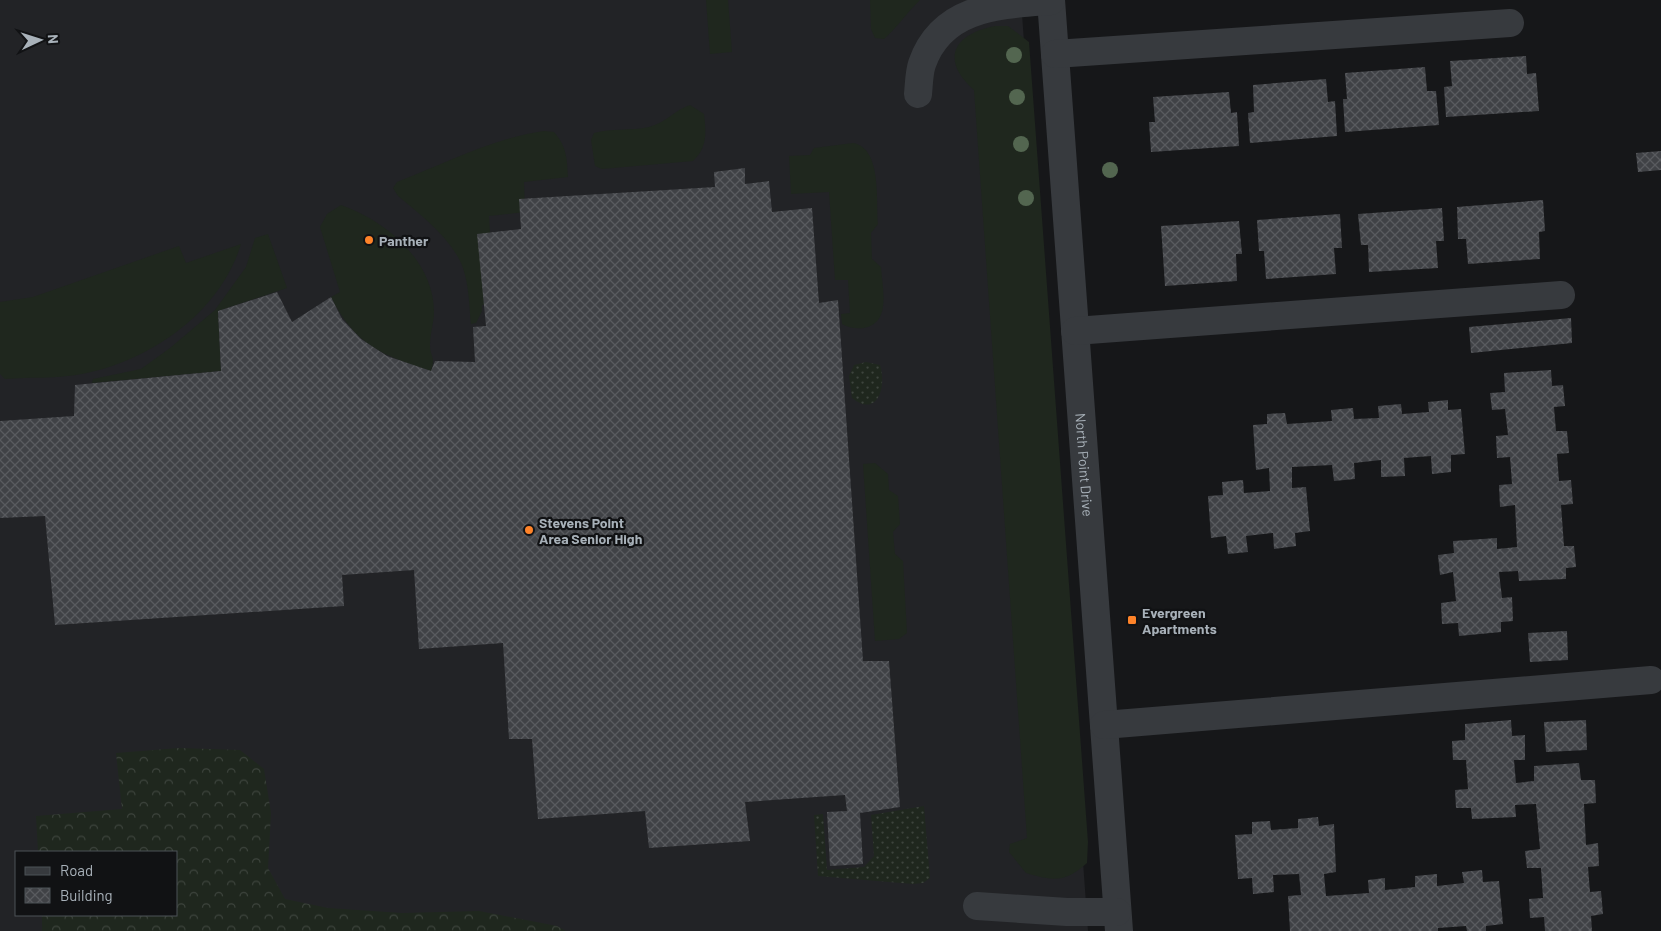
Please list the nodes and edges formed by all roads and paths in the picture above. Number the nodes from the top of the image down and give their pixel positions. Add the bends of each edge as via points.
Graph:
1 (1051, 0) edge
2 (1510, 23) dead end
3 (1055, 54) junction
4 (918, 94) dead end
5 (1562, 295) dead end
6 (1075, 331) junction
7 (1651, 680) dead end
8 (1104, 725) junction
9 (976, 906) dead end
10 (1118, 922) edge

1 - 3 street, North Point Drive
1 - 4 street via 1000,5 975,12 941,31 929,47 922,66
2 - 3 street
3 - 6 street, North Point Drive
5 - 6 street
6 - 8 street, North Point Drive
7 - 8 street
8 - 10 street, North Point Drive
9 - 10 street via 1067,912

